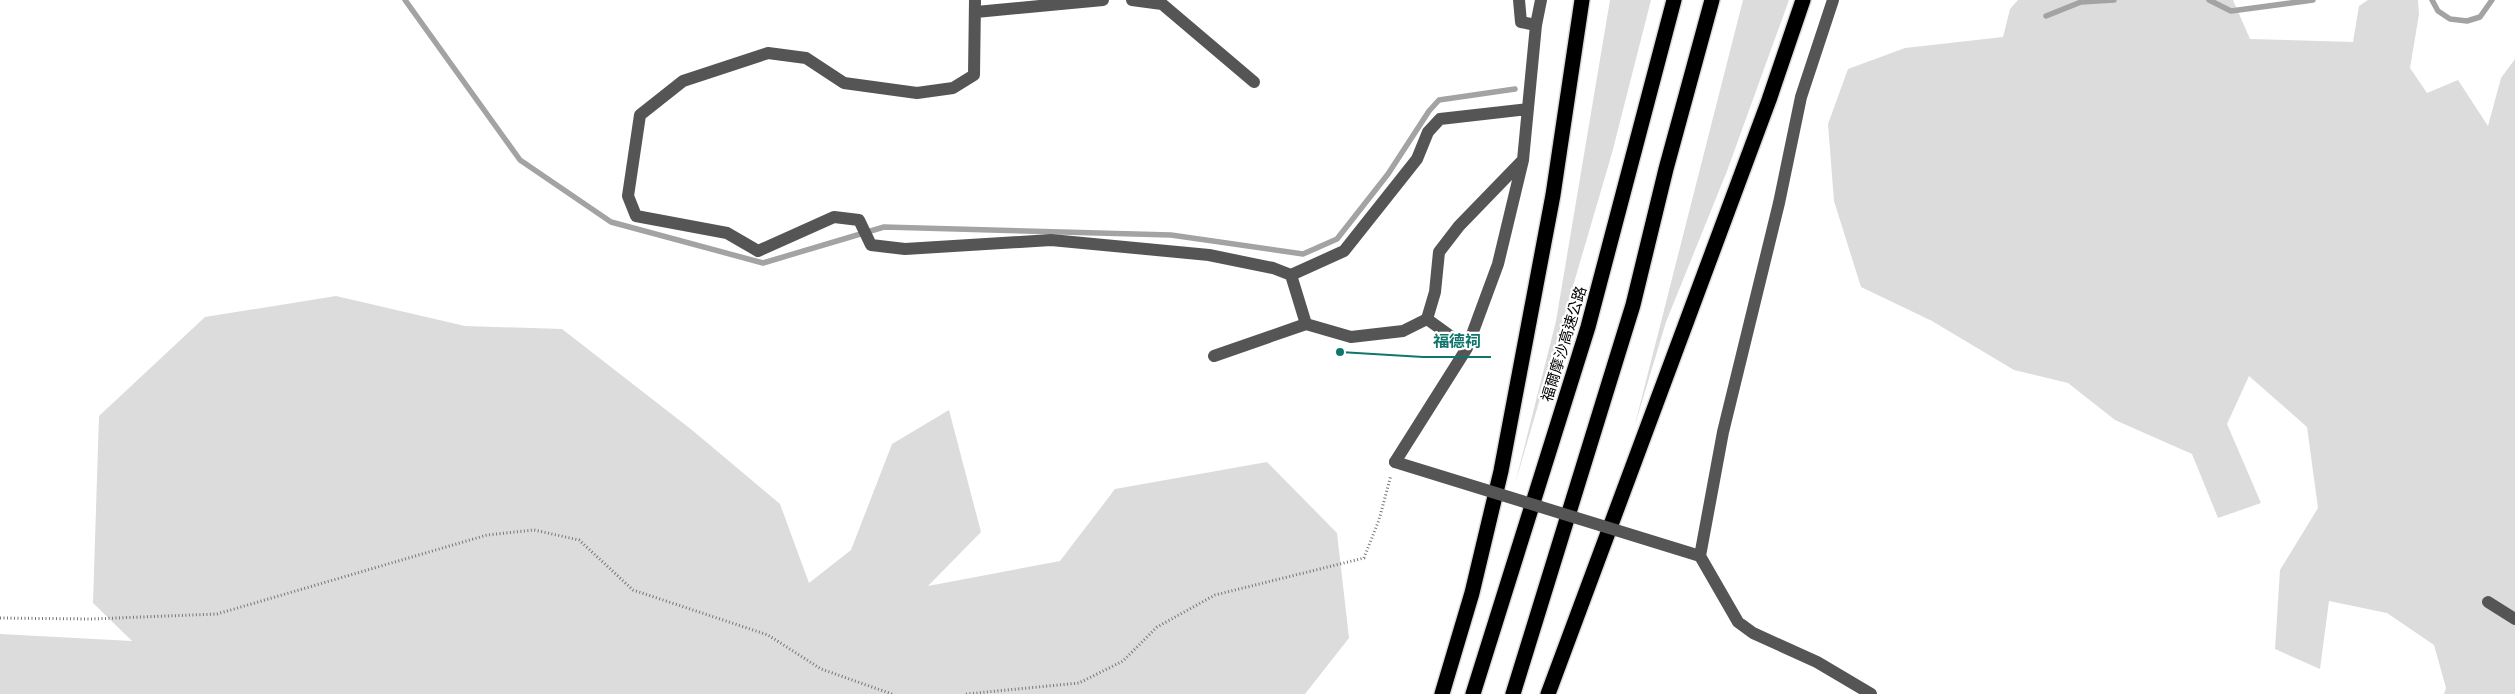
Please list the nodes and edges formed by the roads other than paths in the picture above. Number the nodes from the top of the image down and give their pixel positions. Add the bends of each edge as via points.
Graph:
1 (1103, 0) edge
2 (1132, 0) edge
3 (1519, 0) edge
4 (1540, 0) edge
5 (1582, 0) edge
6 (1674, 0) edge
7 (1712, 0) edge
8 (1803, 0) edge
9 (1833, 0) edge
10 (976, 6) edge
11 (1536, 25) junction
12 (1254, 82) dead end
13 (1528, 109) junction
14 (1523, 160) junction
15 (1291, 275) junction
16 (1427, 319) junction
17 (1306, 324) junction
18 (1467, 348) junction
19 (1214, 356) dead end
20 (1700, 556) junction
21 (2488, 602) dead end
22 (2515, 619) edge
23 (1442, 694) edge
24 (1473, 694) edge
25 (1513, 694) edge
26 (1548, 694) edge
27 (1871, 694) edge

1 - 10 lane
2 - 12 lane via 1162,4
3 - 11 lane via 1521,22
4 - 11 lane
5 - 23 highway via 1553,195 1501,470 1472,593
6 - 24 highway, 福爾摩沙高速公路 via 1588,328
7 - 25 highway via 1633,305
8 - 26 highway via 1769,100
9 - 20 lane via 1801,97 1779,203 1723,432
10 - 15 lane via 974,75 953,88 917,93 844,82 806,58 768,53 683,81 640,115 628,196 636,216 727,233 758,251 834,217 859,220 871,244 880,246 905,249 1051,240 1209,255 1273,268
11 - 13 lane
13 - 14 lane
13 - 15 lane via 1440,119 1428,132 1416,159 1344,251
14 - 16 lane via 1459,226 1439,252 1436,292
14 - 18 lane via 1498,264
15 - 17 lane
16 - 17 lane via 1402,331 1351,336
16 - 18 lane
17 - 19 lane
18 - 20 lane, bridge via 1395,462
20 - 27 lane via 1738,622 1753,633 1817,662
21 - 22 lane

